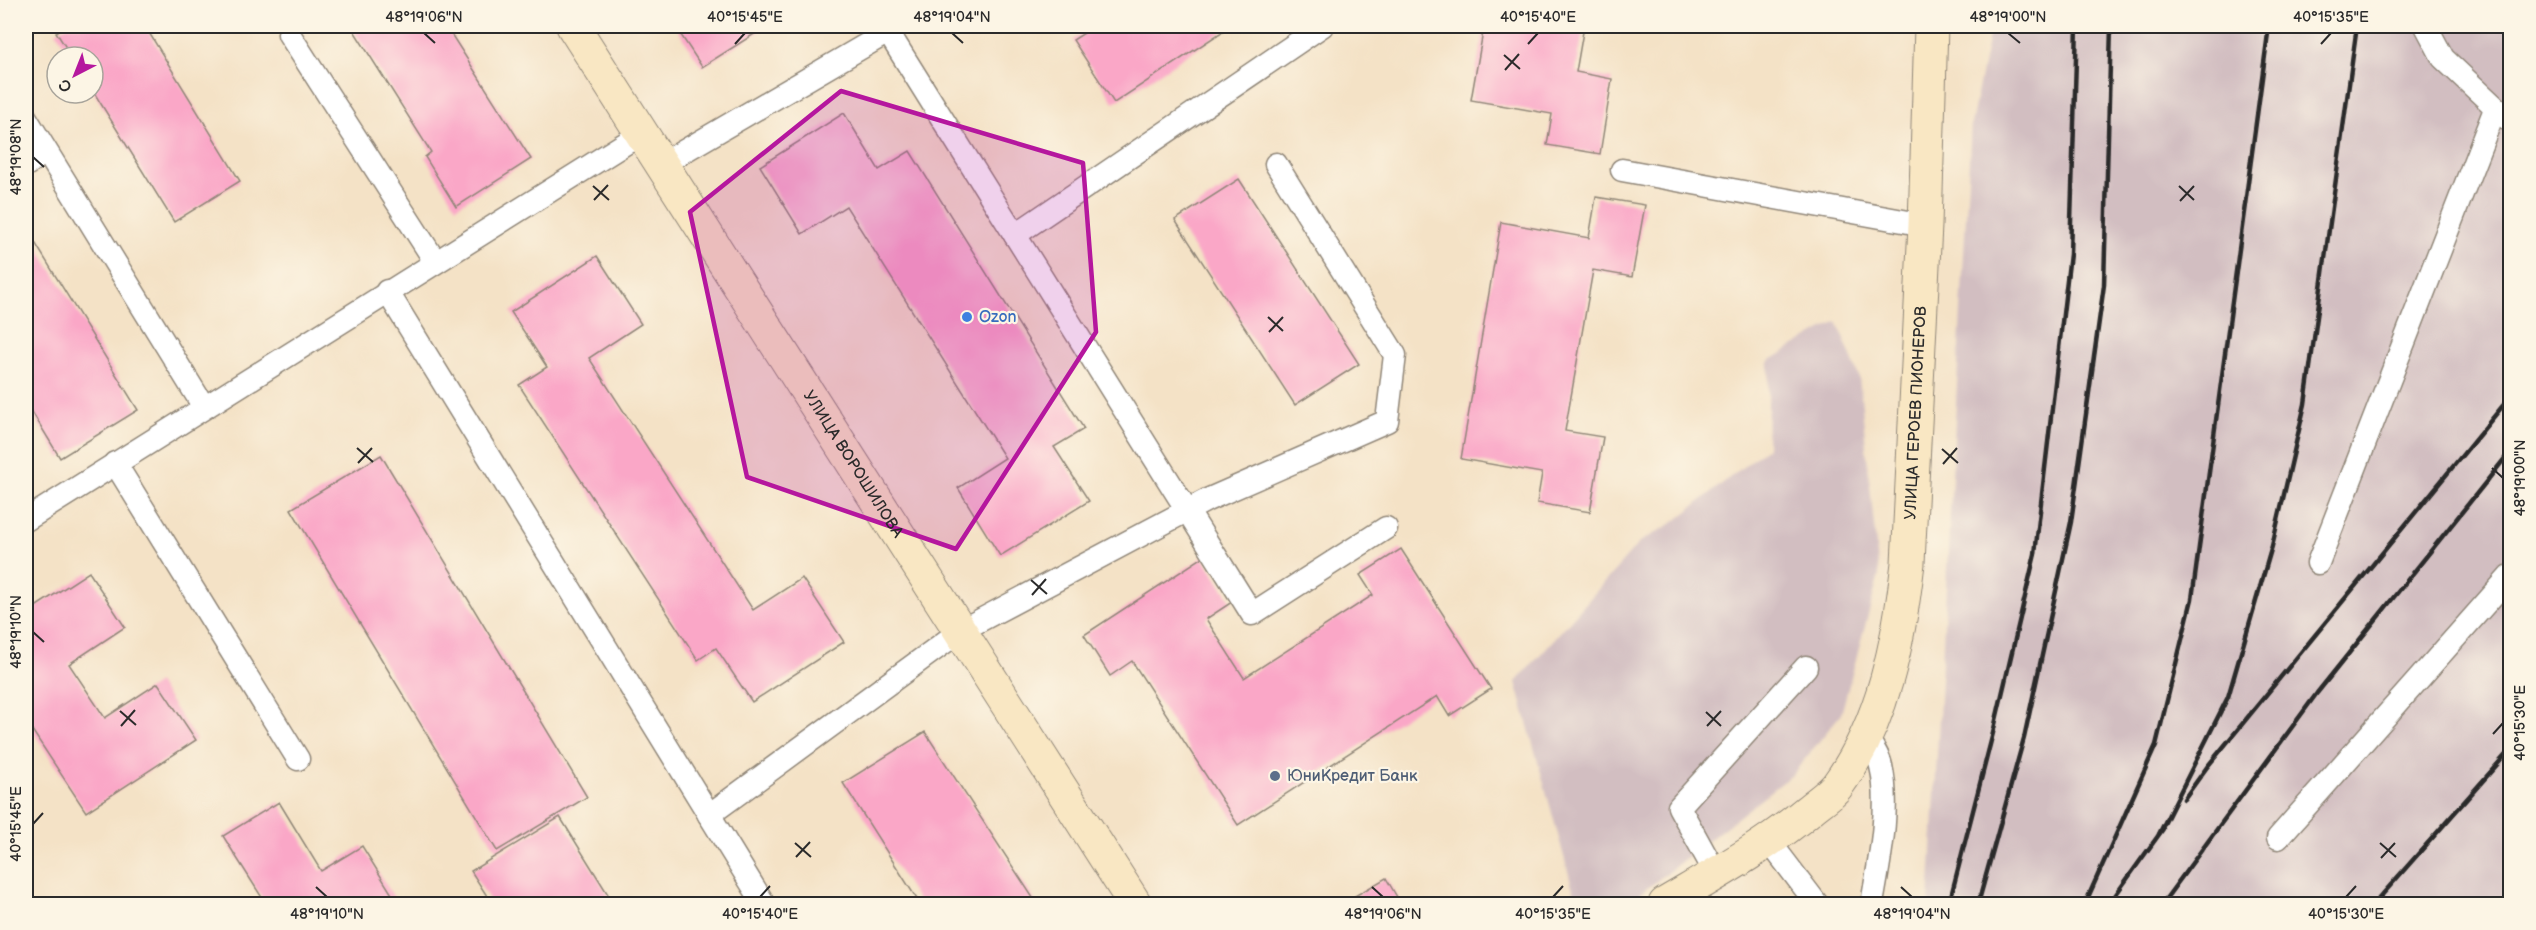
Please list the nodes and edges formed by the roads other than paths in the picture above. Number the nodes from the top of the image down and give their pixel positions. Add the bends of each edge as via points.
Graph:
1 (573, 26) edge
2 (1322, 26) edge
3 (1931, 26) edge
4 (2426, 26) edge
5 (890, 28) edge
6 (289, 34) dead end
7 (2503, 115) edge
8 (26, 118) edge
9 (642, 133) junction
10 (46, 152) junction
11 (662, 164) junction
12 (1276, 164) dead end
13 (26, 165) edge
14 (1622, 170) dead end
15 (1925, 225) junction
16 (1015, 235) junction
17 (435, 261) junction
18 (387, 291) junction
19 (204, 407) junction
20 (115, 463) junction
21 (1187, 511) junction
22 (26, 520) edge
23 (1386, 528) dead end
24 (2318, 563) dead end
25 (2511, 576) edge
26 (960, 631) junction
27 (1806, 667) dead end
28 (1866, 737) junction
29 (298, 759) dead end
30 (709, 815) junction
31 (2278, 838) dead end
32 (1769, 841) junction
33 (1716, 874) junction
34 (764, 904) edge
35 (1135, 904) edge
36 (1665, 904) edge
37 (1817, 904) edge
38 (1872, 904) edge

1 - 9 street, УЛИЦА ВОРОШИЛОВА
2 - 16 lane
3 - 15 street, УЛИЦА ГЕРОЕВ ПИОНЕРОВ
4 - 7 lane via 2443,58
5 - 11 lane
5 - 16 lane
6 - 17 lane
7 - 24 lane
8 - 10 lane
9 - 11 street, УЛИЦА ВОРОШИЛОВА
9 - 17 lane
10 - 13 lane
10 - 19 lane
11 - 26 street, УЛИЦА ВОРОШИЛОВА
12 - 21 lane via 1395,355 1388,421
14 - 15 lane
15 - 28 street, УЛИЦА ГЕРОЕВ ПИОНЕРОВ via 1908,563 1888,678
16 - 21 lane
17 - 18 lane
18 - 19 lane
18 - 30 lane
19 - 20 lane
20 - 22 lane
20 - 29 lane
21 - 23 lane via 1252,614
21 - 26 lane
25 - 31 lane
26 - 30 lane
26 - 35 street, УЛИЦА ВОРОШИЛОВА
27 - 33 lane via 1679,807
28 - 32 street, УЛИЦА ГЕРОЕВ ПИОНЕРОВ via 1836,788
28 - 38 lane via 1881,764 1884,789 1881,849
30 - 34 lane
32 - 33 street
32 - 37 lane
33 - 36 street

